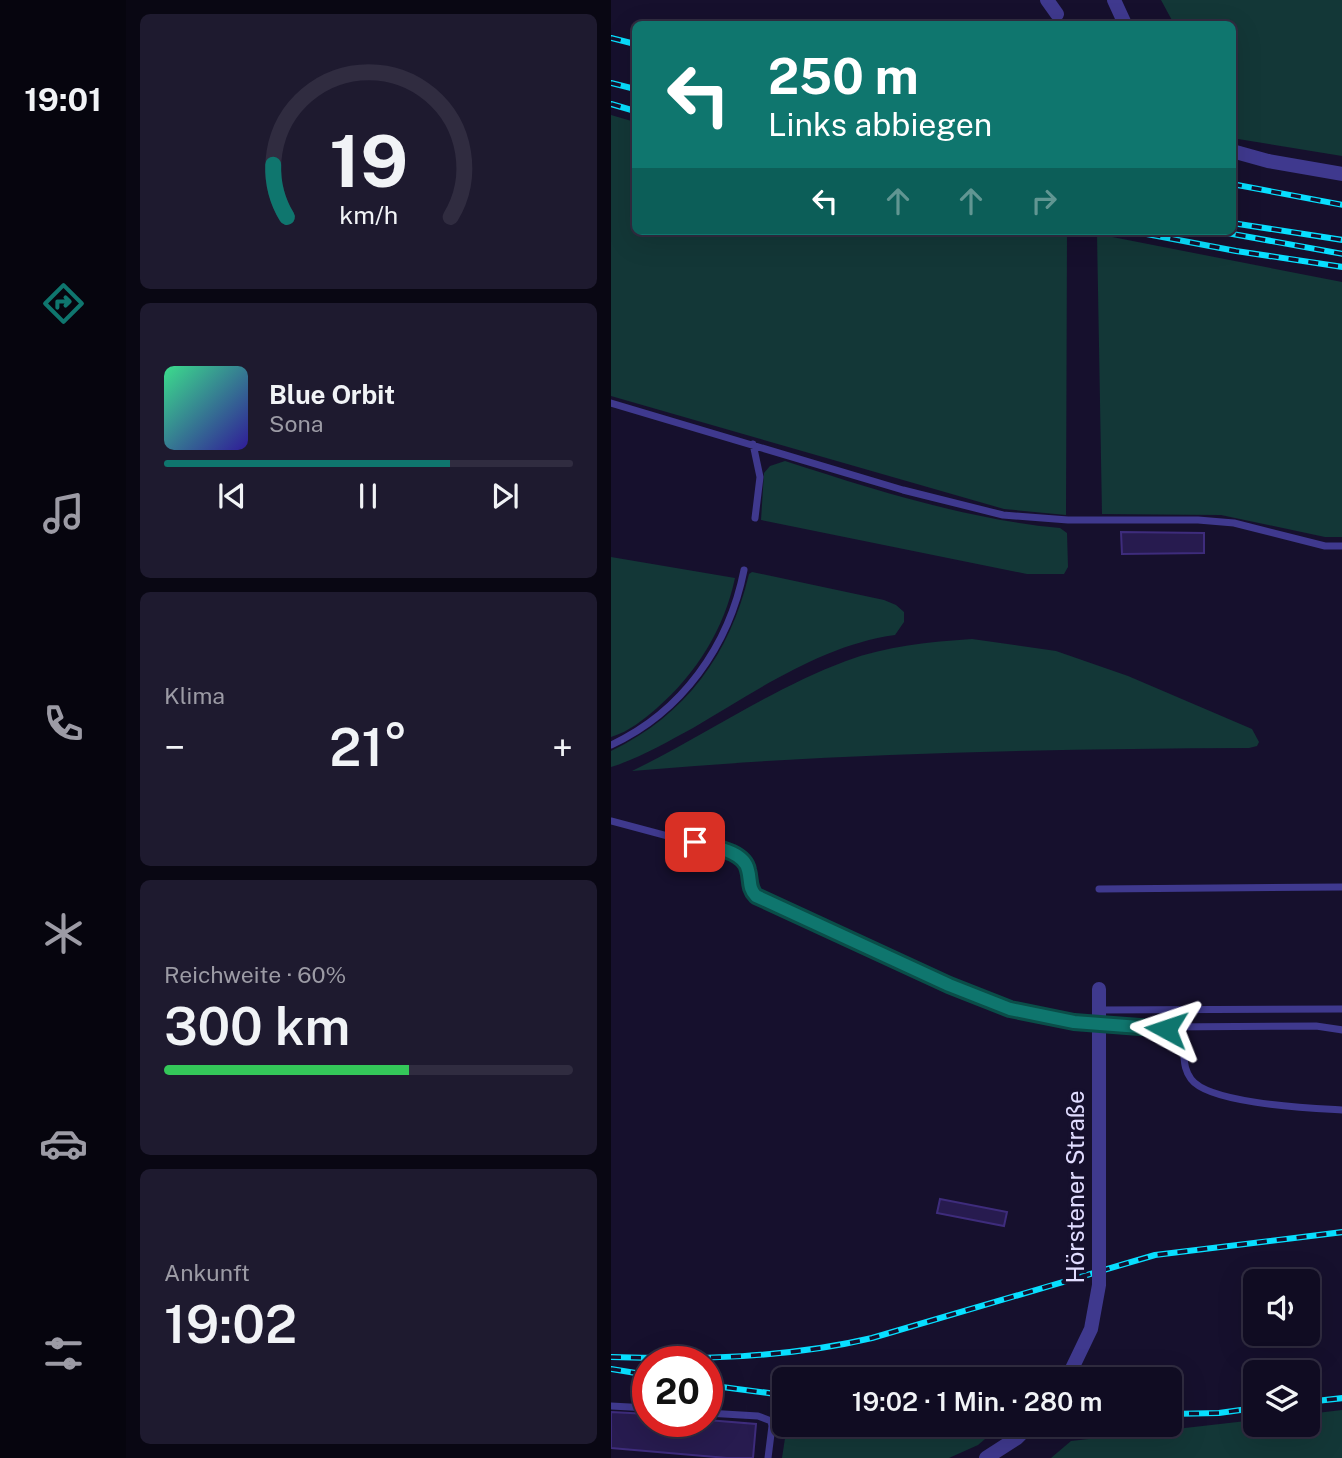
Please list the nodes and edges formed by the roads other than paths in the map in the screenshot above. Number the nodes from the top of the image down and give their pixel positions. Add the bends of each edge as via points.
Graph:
1 (1047, 0) edge
2 (1114, 0) edge
3 (1057, 13) dead end
4 (1124, 21) edge
5 (1236, 152) edge
6 (1342, 174) edge
7 (611, 403) edge
8 (753, 444) junction
9 (755, 518) dead end
10 (1342, 546) edge
11 (744, 570) dead end
12 (611, 745) edge
13 (611, 821) edge
14 (1342, 887) edge
15 (1099, 889) dead end
16 (1099, 989) dead end
17 (1342, 1009) edge
18 (1099, 1010) junction
19 (1157, 1027) junction
20 (1342, 1030) edge
21 (1342, 1110) edge
22 (1073, 1367) edge
23 (611, 1406) edge
24 (632, 1407) edge
25 (723, 1414) edge
26 (1017, 1437) edge
27 (768, 1458) edge
28 (986, 1458) edge

1 - 3 street
2 - 4 street
5 - 6 street
7 - 8 lane
8 - 9 lane via 760,477
8 - 10 lane via 1003,515 1234,523 1325,546
11 - 12 lane via 723,637 699,674 653,720
13 - 19 lane via 735,854 747,865 756,896 978,997 1058,1020
14 - 15 lane
16 - 18 street, Hörstener Straße, bridge
17 - 18 lane
18 - 22 street, Hörstener Straße, bridge via 1099,1285 1091,1329
19 - 20 lane
19 - 21 lane via 1176,1034 1184,1049 1188,1076 1196,1086 1258,1102
23 - 24 lane
25 - 27 lane via 771,1421
26 - 28 street

